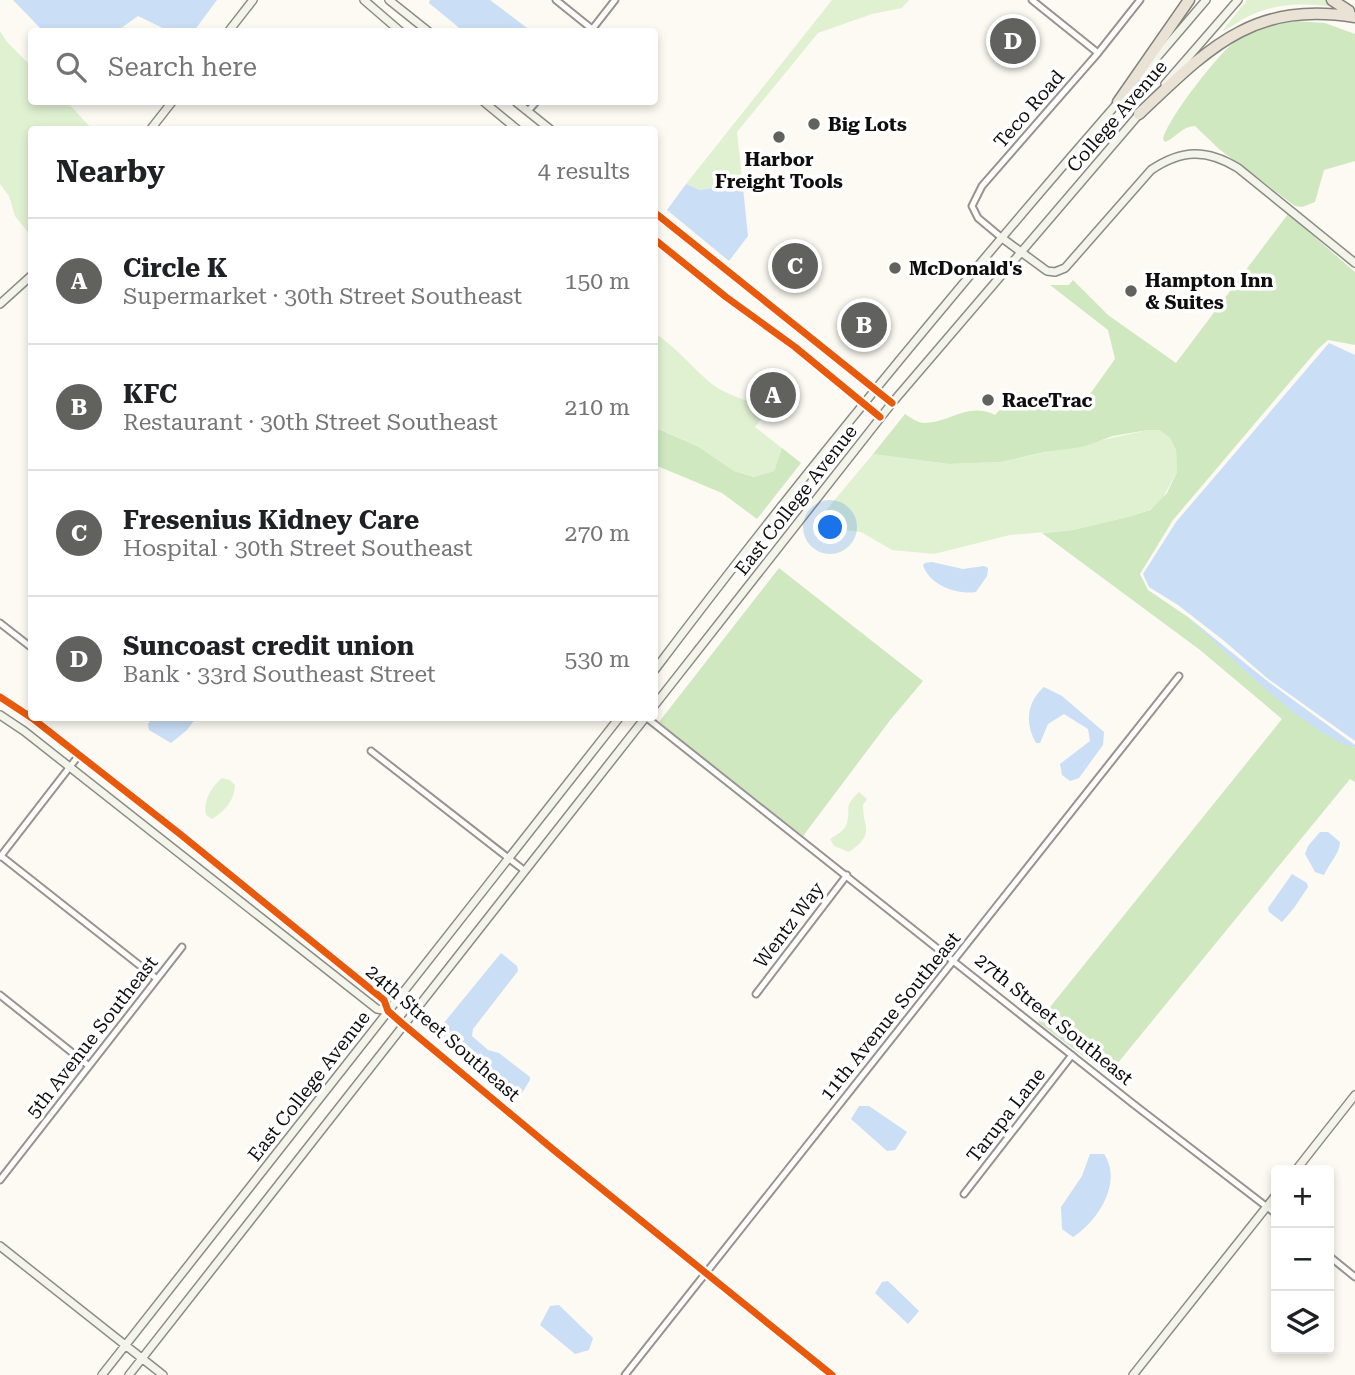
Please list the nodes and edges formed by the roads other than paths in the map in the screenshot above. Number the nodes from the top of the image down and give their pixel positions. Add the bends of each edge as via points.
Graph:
1 (253, 0) edge
2 (364, 0) edge
3 (389, 0) edge
4 (556, 0) edge
5 (615, 0) edge
6 (1032, 0) edge
7 (1140, 0) edge
8 (1189, 0) edge
9 (1206, 0) edge
10 (1238, 0) edge
11 (1332, 0) edge
12 (1355, 16) edge
13 (231, 28) edge
14 (396, 28) edge
15 (424, 28) edge
16 (589, 28) edge
17 (593, 28) edge
18 (1098, 53) junction
19 (1118, 103) junction
20 (170, 105) edge
21 (488, 105) edge
22 (520, 105) edge
23 (533, 105) edge
24 (528, 111) junction
25 (1139, 114) junction
26 (153, 126) edge
27 (513, 126) edge
28 (546, 126) edge
29 (658, 215) edge
30 (1002, 238) junction
31 (658, 242) edge
32 (1020, 252) junction
33 (1355, 263) edge
34 (28, 279) edge
35 (0, 304) edge
36 (874, 389) junction
37 (862, 403) junction
38 (891, 403) junction
39 (880, 417) junction
40 (0, 623) edge
41 (28, 645) edge
42 (658, 666) edge
43 (1179, 676) dead end
44 (0, 697) edge
45 (658, 701) edge
46 (0, 715) edge
47 (28, 715) edge
48 (36, 721) edge
49 (618, 721) edge
50 (644, 721) edge
51 (650, 721) edge
52 (371, 751) dead end
53 (79, 755) junction
54 (69, 768) junction
55 (0, 856) edge
56 (509, 858) junction
57 (525, 871) junction
58 (848, 875) junction
59 (182, 947) dead end
60 (954, 960) junction
61 (158, 979) junction
62 (756, 994) dead end
63 (0, 995) edge
64 (388, 1011) junction
65 (404, 1025) junction
66 (1072, 1055) junction
67 (89, 1066) junction
68 (1355, 1096) edge
69 (1300, 1165) edge
70 (0, 1180) edge
71 (964, 1194) dead end
72 (1271, 1202) edge
73 (1267, 1207) junction
74 (1271, 1210) edge
75 (0, 1246) edge
76 (1334, 1260) edge
77 (705, 1273) junction
78 (1355, 1277) edge
79 (126, 1345) junction
80 (142, 1358) junction
81 (102, 1375) edge
82 (130, 1375) edge
83 (163, 1375) edge
84 (625, 1375) edge
85 (832, 1375) edge
86 (1133, 1375) edge

1 - 13 street
2 - 14 street
3 - 15 street
4 - 16 street
5 - 17 street
6 - 18 street
7 - 18 street, Teco Road
8 - 19 highway
9 - 19 street, College Avenue
10 - 25 street, College Avenue
11 - 12 highway
12 - 25 highway via 1308,7 1251,19 1224,35
18 - 30 street, Teco Road via 975,198 972,206 978,218
19 - 30 street, College Avenue
20 - 26 street
21 - 27 street
22 - 24 street
23 - 24 street
24 - 28 street
25 - 32 street, College Avenue
29 - 36 street
30 - 32 street
30 - 36 street, East College Avenue
31 - 37 street
32 - 33 street via 1047,271 1065,268 1151,170 1165,161 1196,154 1223,159 1238,168
32 - 38 street, East College Avenue
34 - 35 street
36 - 37 street, East College Avenue
36 - 38 street
37 - 39 street
37 - 42 street, East College Avenue
38 - 39 street, East College Avenue
39 - 45 street, East College Avenue
40 - 41 street
43 - 60 street, 11th Avenue Southeast
44 - 47 street, 24th Street Southeast
46 - 54 street, 24th Street Southeast
48 - 53 street, 24th Street Southeast
49 - 56 street, East College Avenue
50 - 57 street, East College Avenue
51 - 58 street, 27th Street Southeast
52 - 56 street
53 - 54 street
53 - 64 street, 24th Street Southeast via 381,997
54 - 55 street
54 - 64 street, 24th Street Southeast via 377,1009
55 - 61 street
56 - 57 street
56 - 64 street, East College Avenue
57 - 65 street, East College Avenue
58 - 60 street, 27th Street Southeast
58 - 62 street, Wentz Way
59 - 61 street, 5th Avenue Southeast
60 - 66 street, 27th Street Southeast
60 - 77 street, 11th Avenue Southeast
61 - 67 street, 5th Avenue Southeast
63 - 67 street
64 - 65 street, 24th Street Southeast
64 - 79 street, East College Avenue
65 - 77 street, 24th Street Southeast
65 - 80 street, East College Avenue
66 - 71 street, Tarupa Lane
66 - 73 street, 27th Street Southeast
67 - 70 street, 5th Avenue Southeast
68 - 69 street
72 - 73 street
73 - 74 street, 27th Street Southeast
73 - 86 street
75 - 79 street
76 - 78 street
77 - 84 street, 11th Avenue Southeast
77 - 85 street, 24th Street Southeast
79 - 80 street
79 - 81 street, East College Avenue
80 - 82 street, East College Avenue
80 - 83 street

